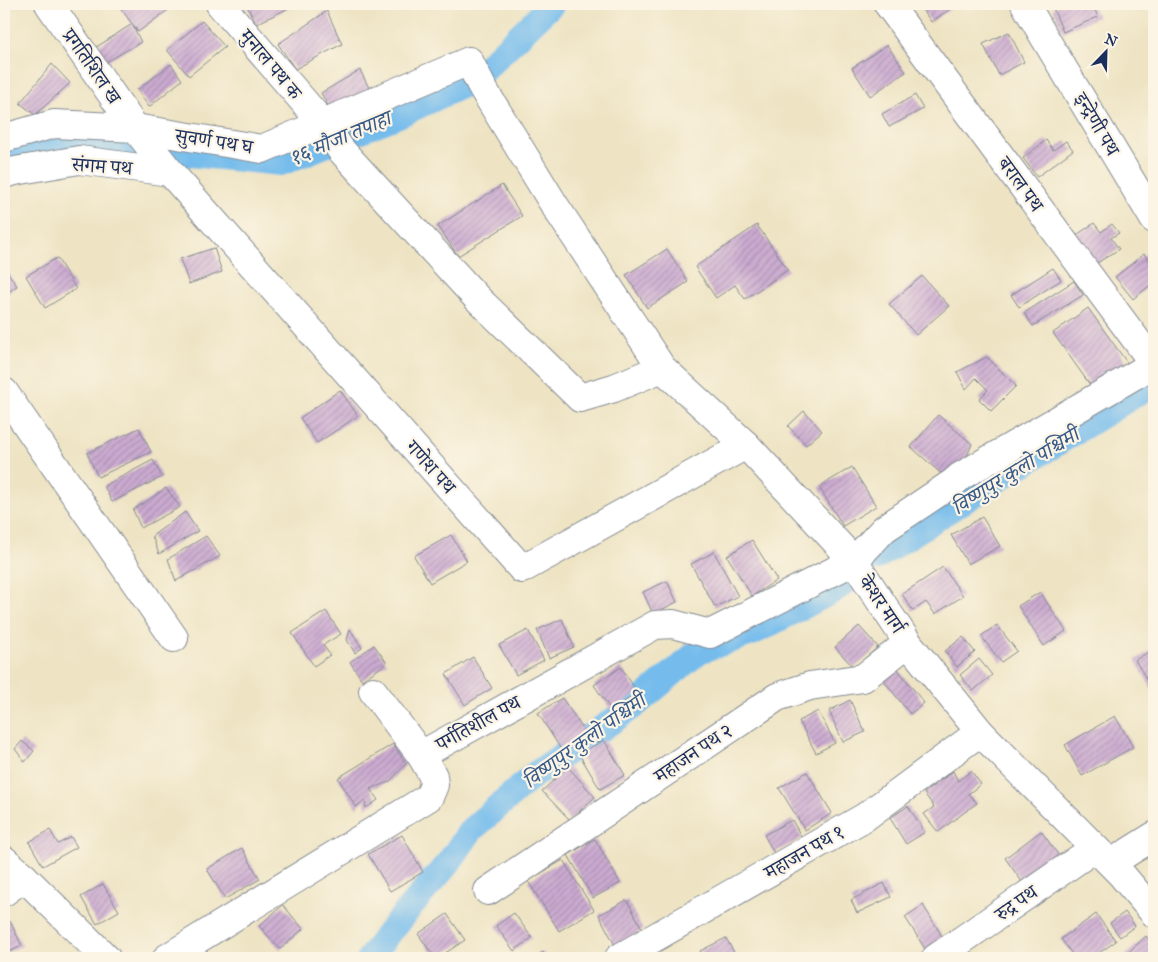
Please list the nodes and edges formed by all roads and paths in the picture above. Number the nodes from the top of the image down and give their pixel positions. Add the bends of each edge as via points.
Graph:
1 (49, 4) edge
2 (220, 4) edge
3 (888, 4) edge
4 (1026, 4) edge
5 (323, 125) junction
6 (135, 128) junction
7 (4, 138) edge
8 (170, 172) junction
9 (4, 174) edge
10 (1154, 219) edge
11 (1154, 364) edge
12 (662, 368) junction
13 (4, 392) edge
14 (746, 445) junction
15 (854, 562) junction
16 (174, 638) dead end
17 (908, 643) junction
18 (373, 691) dead end
19 (980, 732) junction
20 (421, 755) junction
21 (1154, 836) edge
22 (1103, 855) junction
23 (10, 877) edge
24 (488, 891) dead end
25 (1154, 913) edge
26 (106, 958) edge
27 (167, 958) edge
28 (619, 958) edge
29 (936, 958) edge

1 - 6 street, प्रगतिशिल ख
2 - 5 street, मुनाल पथ क
3 - 11 street, बराल पथ
4 - 10 street, इन्द्रेणी पथ
5 - 6 street, सुवर्ण पथ घ via 262,149
5 - 12 street, मुनाल पथ क via 341,150 477,298 580,398
5 - 12 street, सुवर्ण पथ घ via 469,60 482,87 556,206
6 - 7 street, सुवर्ण पथ घ via 54,124
6 - 8 street, प्रगतिशिल ख
8 - 9 street, संगम पथ via 79,160
8 - 14 street, गणेश पथ via 522,569
11 - 15 street, केशर मार्ग via 961,476 884,528
12 - 14 street
13 - 16 street
14 - 15 street
15 - 17 street, केशर मार्ग
15 - 20 street, पर्गतिशील पथ via 710,634 673,624 655,626
17 - 19 street, केशर मार्ग
17 - 24 street, महाजन पथ २ via 863,678 810,686 776,697
18 - 20 street
19 - 22 street, केशर मार्ग
19 - 28 street, महाजन पथ १ via 865,817
20 - 27 street, पर्गतिशील पथ via 433,776 434,785 429,797
21 - 22 street, रुद्र पथ
22 - 25 street, केशर मार्ग
22 - 29 street, रुद्र पथ
23 - 26 street

